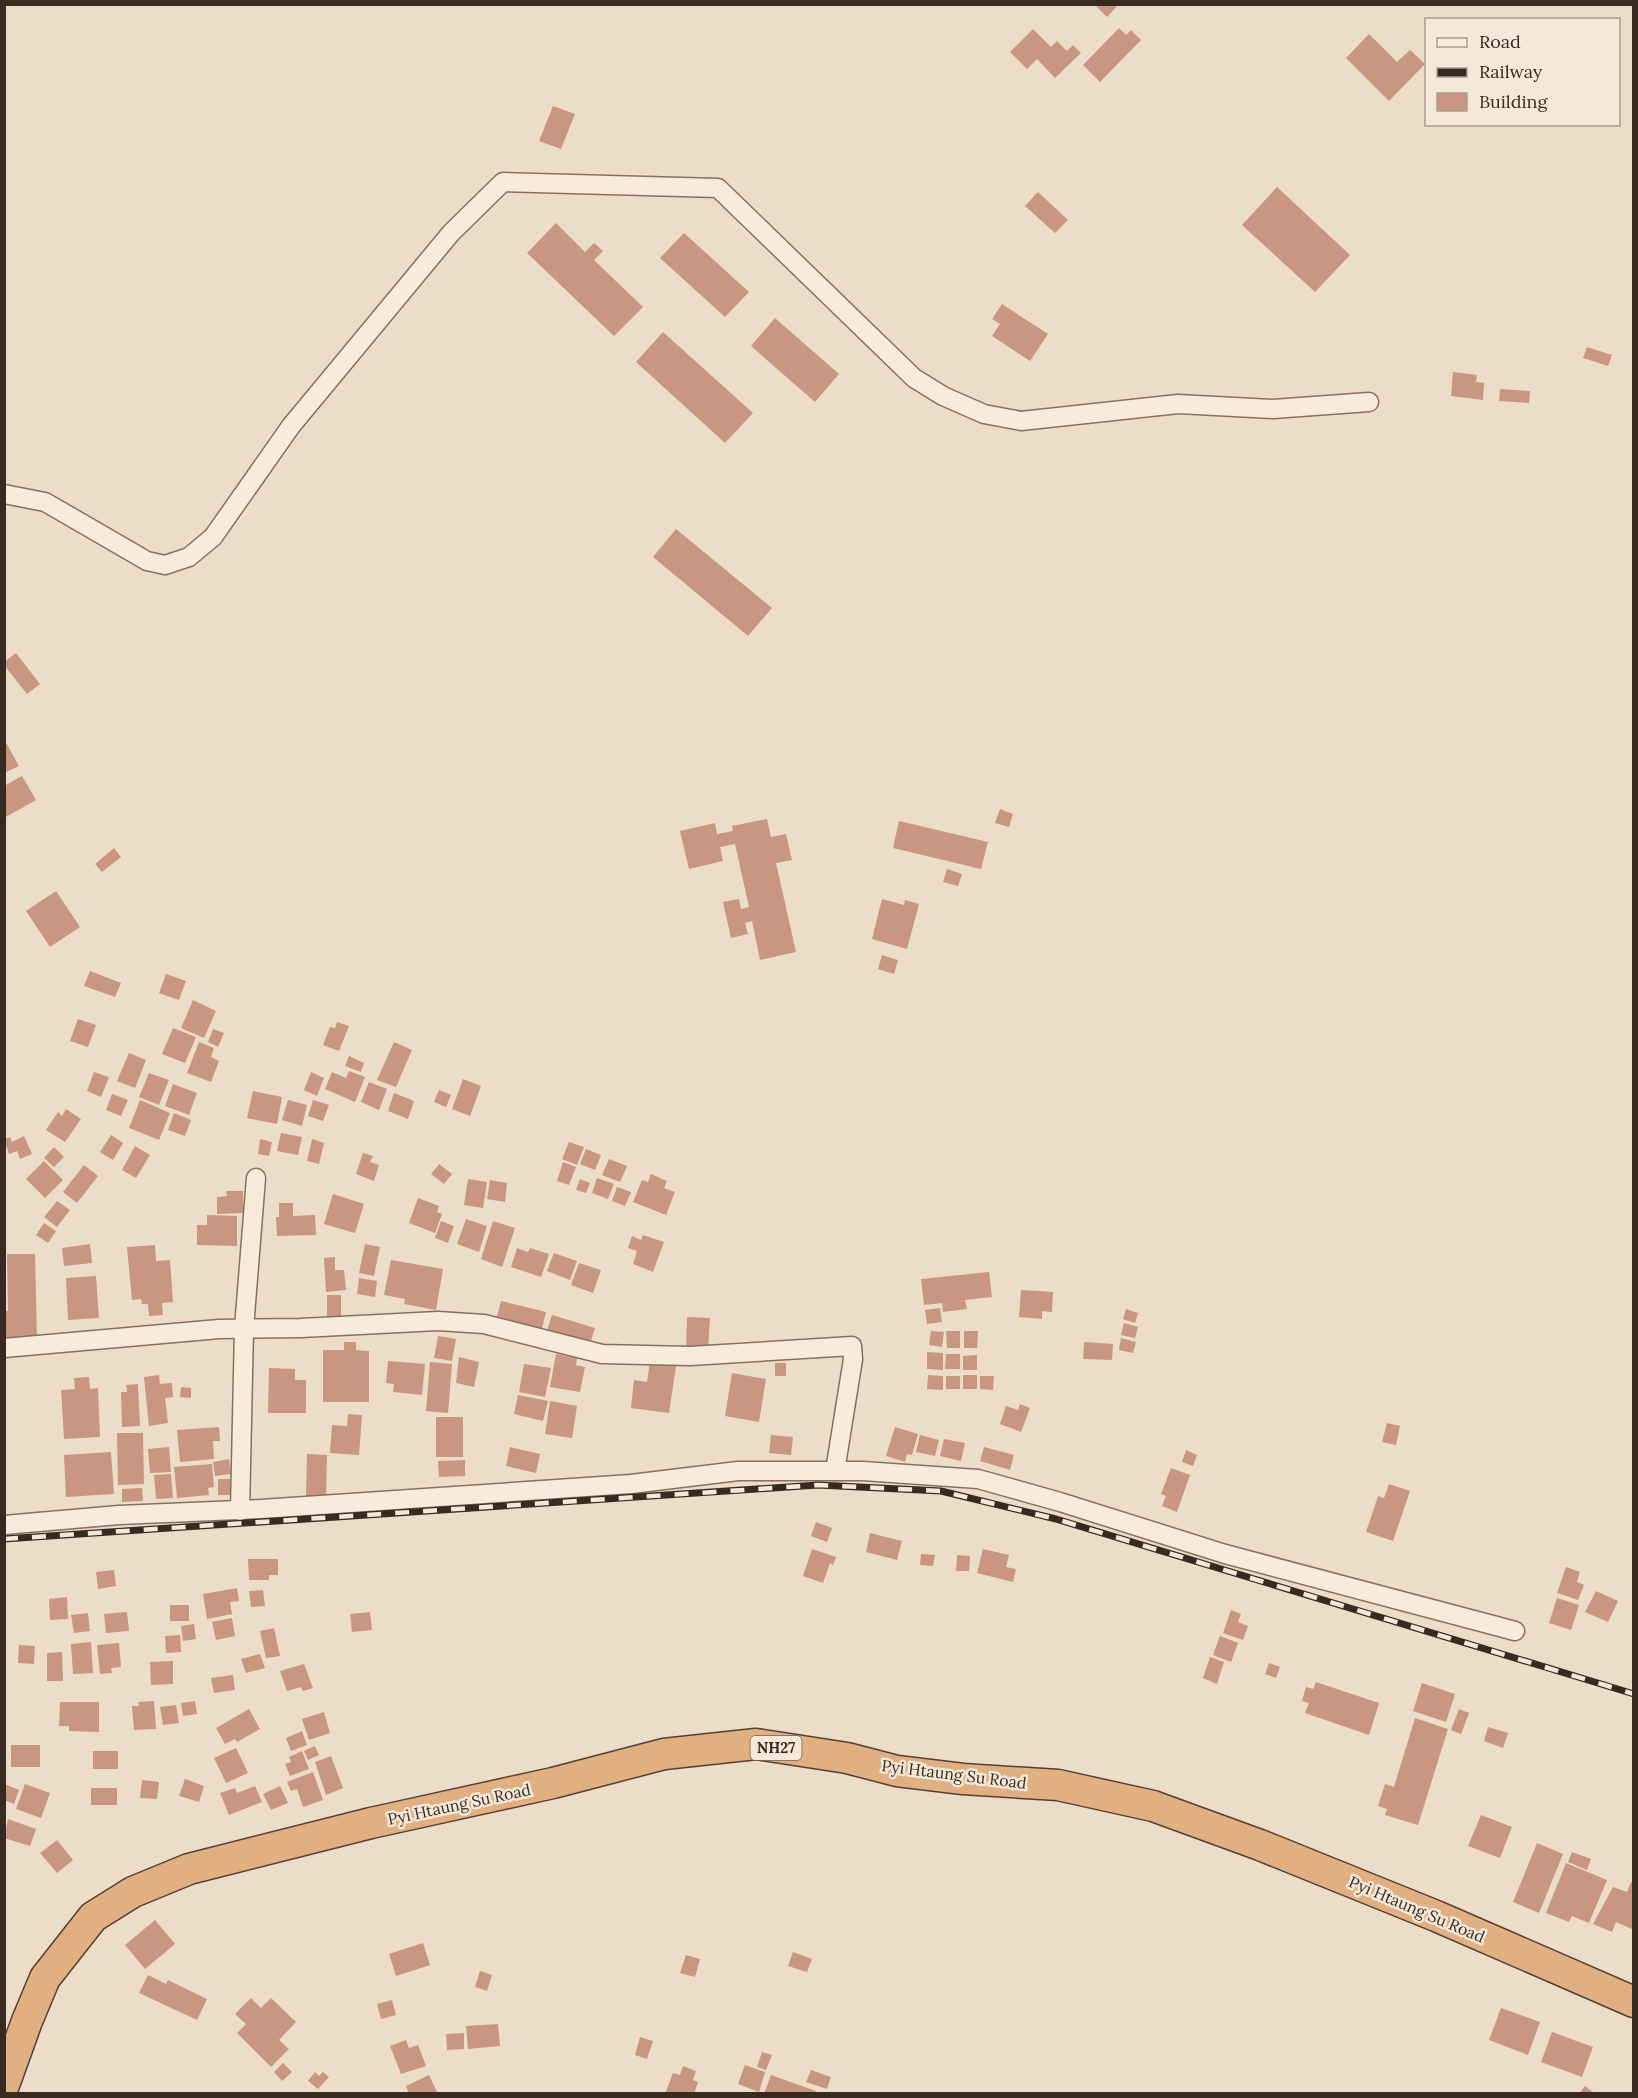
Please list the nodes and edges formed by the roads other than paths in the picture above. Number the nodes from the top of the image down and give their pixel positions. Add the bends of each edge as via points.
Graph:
1 (1369, 402) dead end
2 (4, 494) edge
3 (256, 1178) dead end
4 (244, 1328) junction
5 (4, 1348) edge
6 (835, 1471) junction
7 (240, 1510) junction
8 (4, 1525) edge
9 (1515, 1631) dead end
10 (1634, 2002) edge
11 (4, 2085) edge

1 - 2 street via 1273,409 1178,404 1021,421 984,414 914,378 718,188 503,183 451,233 291,426 213,537 189,557 165,565 147,561 45,502
3 - 4 street
4 - 5 street
4 - 6 street via 438,1321 484,1324 603,1354 690,1356 852,1346
4 - 7 street
6 - 7 street via 738,1471 631,1484
6 - 9 street via 978,1479 1226,1554
7 - 8 street
10 - 11 highway, Pyi Htaung Su Road / NH27 via 1436,1916 1153,1806 1058,1785 897,1771 847,1758 756,1744 664,1754 370,1823 189,1869 133,1892 93,1917 45,1978

